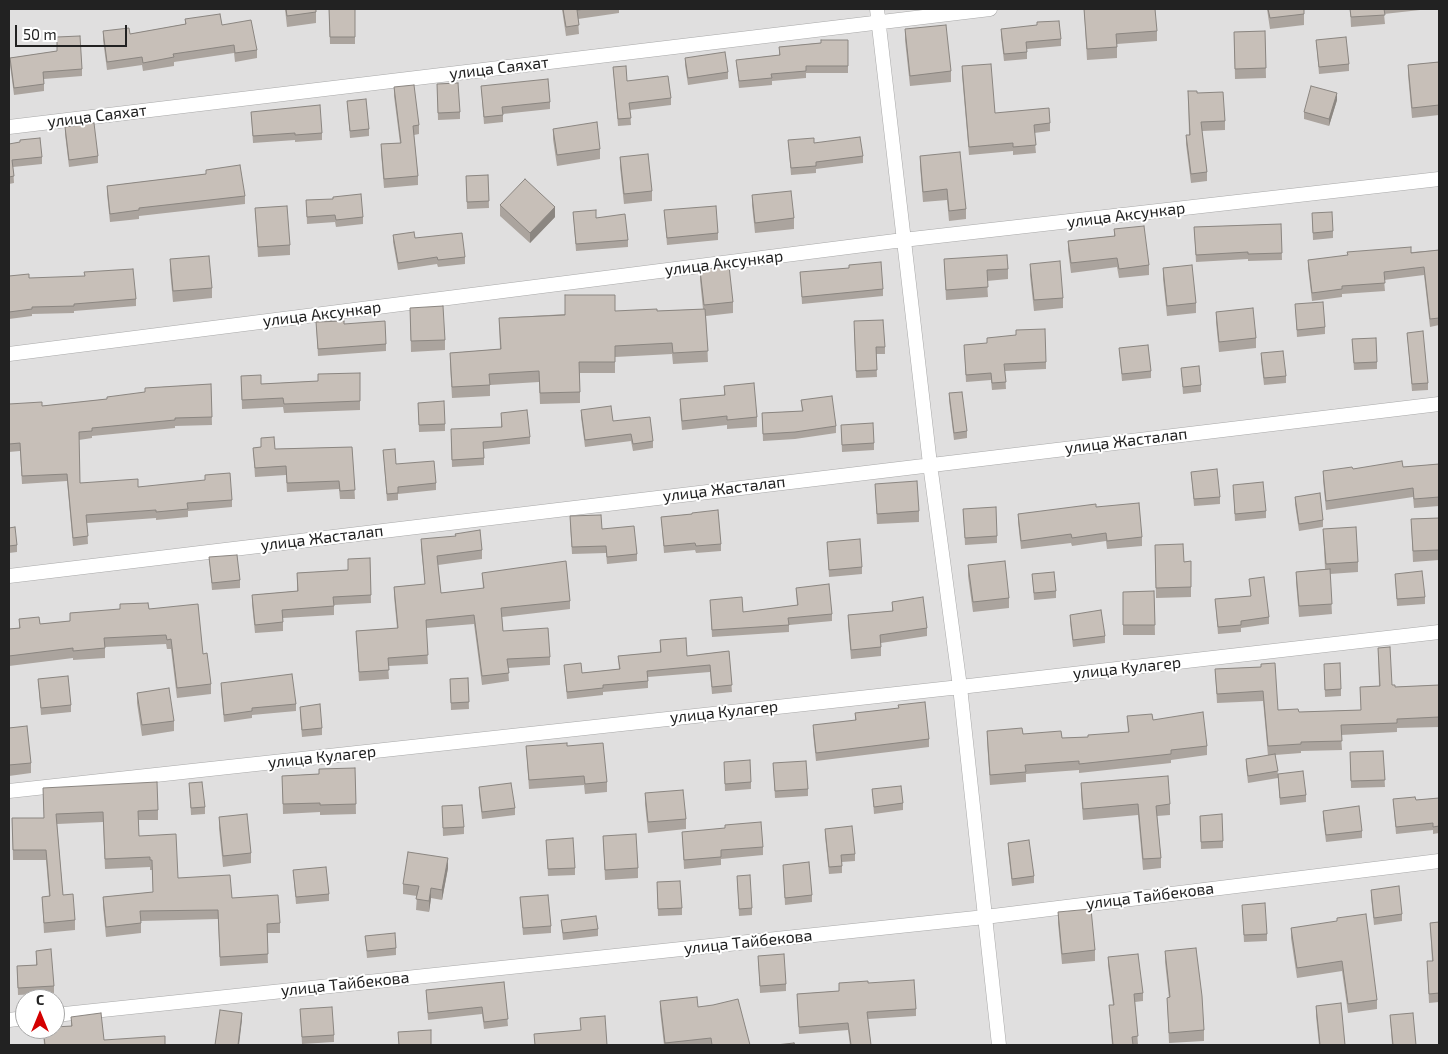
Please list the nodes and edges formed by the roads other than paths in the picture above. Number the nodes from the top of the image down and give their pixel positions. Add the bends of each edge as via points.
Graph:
1 (990, 9) edge
2 (878, 15) edge
3 (9, 127) edge
4 (1439, 179) edge
5 (903, 240) junction
6 (9, 354) edge
7 (1439, 404) edge
8 (930, 464) junction
9 (9, 576) edge
10 (1439, 632) edge
11 (960, 687) junction
12 (9, 791) edge
13 (1439, 861) edge
14 (985, 917) junction
15 (65, 1014) edge
16 (999, 1045) edge

1 - 2 street, улица Саяхат
2 - 3 street, улица Саяхат
2 - 5 street
4 - 5 street, улица Аксункар
5 - 6 street, улица Аксункар
5 - 8 street
7 - 8 street, улица Жасталап
8 - 9 street, улица Жасталап
8 - 11 street
10 - 11 street, улица Кулагер
11 - 12 street, улица Кулагер
11 - 14 street
13 - 14 street, улица Тайбекова
14 - 15 street, улица Тайбекова
14 - 16 street

